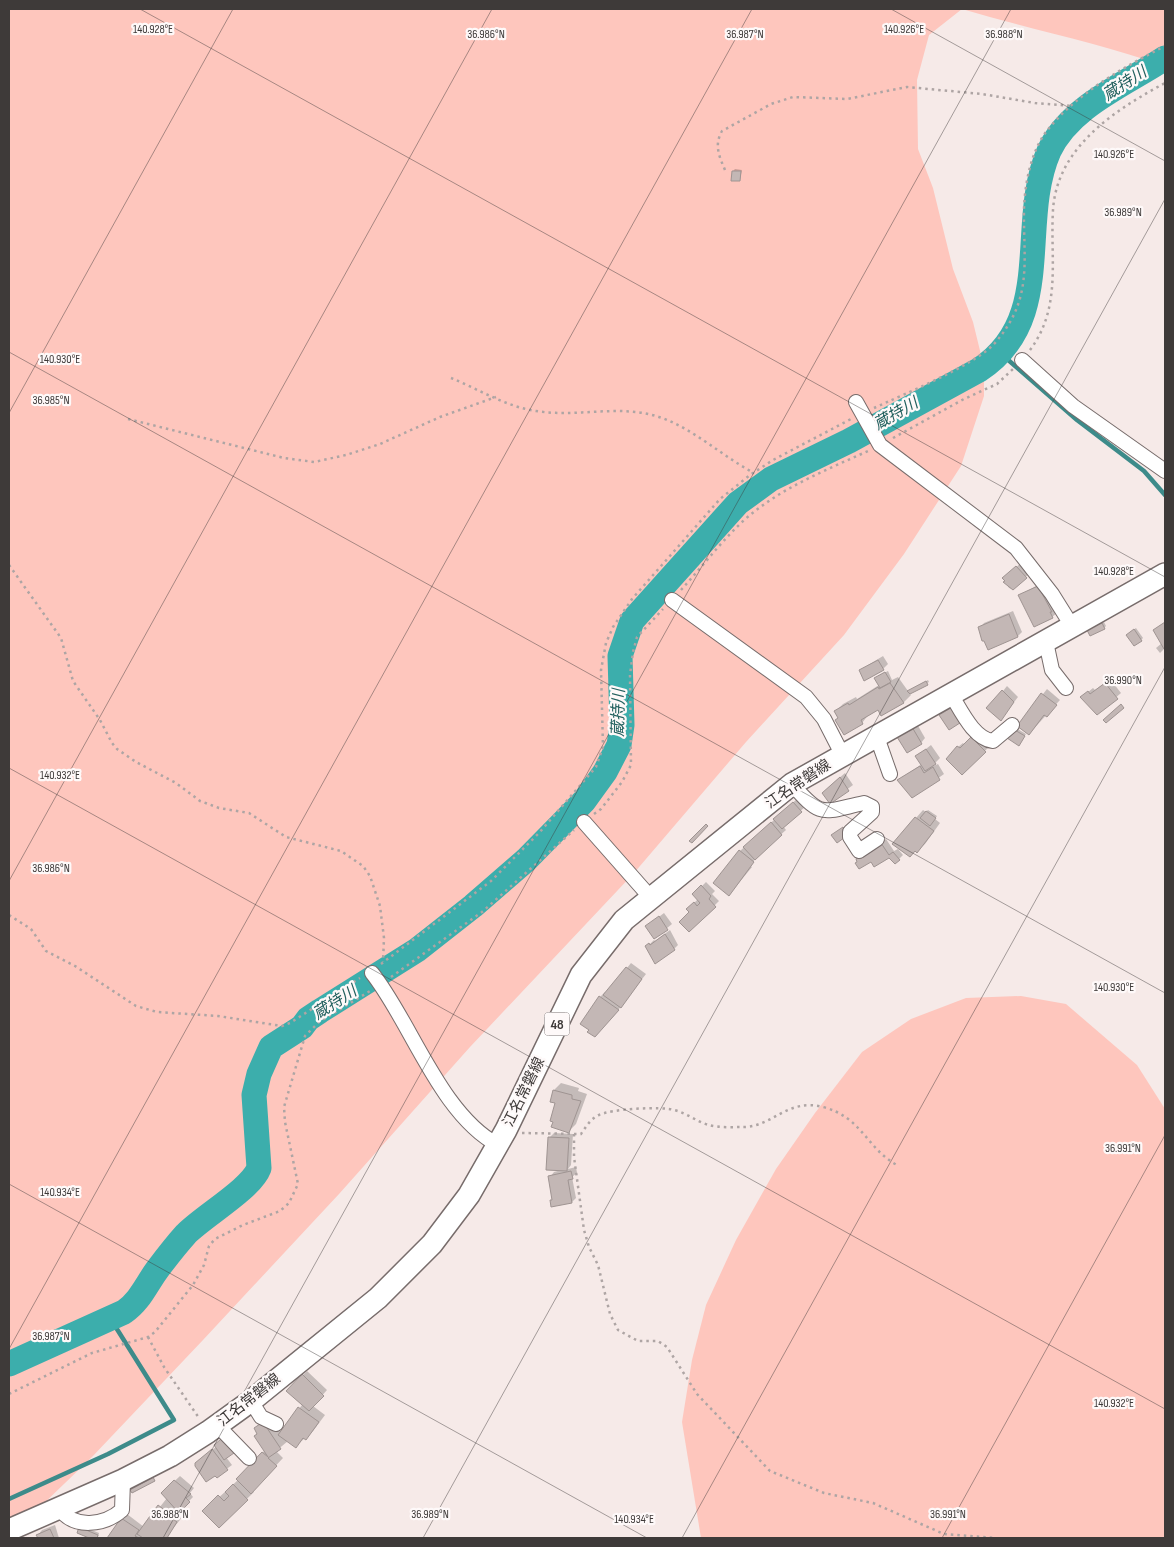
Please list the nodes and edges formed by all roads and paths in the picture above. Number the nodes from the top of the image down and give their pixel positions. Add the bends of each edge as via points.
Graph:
1 (1165, 46) edge
2 (1165, 82) edge
3 (1072, 106) junction
4 (725, 170) dead end
5 (1022, 360) junction
6 (451, 378) dead end
7 (496, 397) junction
8 (859, 408) junction
9 (128, 419) dead end
10 (880, 445) junction
11 (1165, 471) edge
12 (754, 473) junction
13 (9, 565) edge
14 (1165, 574) edge
15 (672, 600) junction
16 (1072, 626) junction
17 (1046, 642) junction
18 (1066, 688) dead end
19 (950, 693) junction
20 (1012, 725) dead end
21 (876, 737) junction
22 (842, 754) junction
23 (890, 774) dead end
24 (792, 784) junction
25 (584, 822) junction
26 (877, 839) dead end
27 (651, 898) junction
28 (9, 915) edge
29 (383, 962) junction
30 (376, 978) junction
31 (574, 1134) junction
32 (502, 1137) junction
33 (897, 1165) dead end
34 (148, 1337) junction
35 (9, 1394) edge
36 (251, 1401) junction
37 (276, 1424) dead end
38 (213, 1429) junction
39 (249, 1458) dead end
40 (124, 1480) junction
41 (59, 1508) junction
42 (9, 1530) edge
43 (996, 1538) edge

1 - 3 path via 1125,66
2 - 5 path via 1130,102 1072,153 1060,178 1053,209 1054,279 1048,312
3 - 4 path via 907,87 847,99 793,97 771,104 722,131 717,148
3 - 8 path via 1046,132 1030,168 1024,208 1026,267 1023,286 1011,321 1002,334 985,352 963,365
5 - 10 path via 997,384
5 - 11 street via 1043,382
6 - 7 path
7 - 9 path via 380,444 314,462 284,458
7 - 12 path via 536,411 605,410 661,418 686,429
8 - 10 street
8 - 12 path
10 - 15 path via 795,484 770,500 742,522
10 - 16 street via 1016,548
12 - 29 path via 714,506 632,599 613,627 602,670 603,747 596,767 539,833 491,881
13 - 29 path via 61,638 73,680 117,749 176,783 200,801 249,813 286,837 341,850 363,866 370,876 380,906
14 - 16 main road, 江名常磐線 / 48
15 - 22 street via 806,697 824,719
15 - 25 path via 638,637 633,652 630,765 622,782 601,809
16 - 17 main road, 江名常磐線 / 48
17 - 18 street via 1052,670
17 - 19 main road, 江名常磐線 / 48
19 - 20 street via 976,732 988,740 993,741
19 - 21 main road, 江名常磐線 / 48
21 - 22 main road, 江名常磐線 / 48
21 - 23 street
22 - 24 main road, 江名常磐線 / 48
24 - 26 street via 808,803 825,812 868,804 872,812 850,832 850,837 859,850
24 - 27 main road, 江名常磐線 / 48
25 - 27 street
25 - 30 path via 482,912
27 - 32 main road, 江名常磐線 / 48 via 624,920 581,974
28 - 30 path via 31,929 46,951 136,1006 157,1012 218,1016 282,1026 357,979
29 - 30 path
30 - 32 street via 444,1090 480,1133
30 - 34 path via 305,1036 284,1107 298,1184 290,1203 280,1211 215,1239 193,1285
31 - 32 path via 522,1133
31 - 33 path via 580,1134 592,1119 601,1114 655,1107 673,1109 708,1125 745,1127 768,1121 790,1108 818,1106 854,1122 883,1157
31 - 43 path via 584,1230 618,1330 638,1341 658,1341 667,1347 697,1394 770,1471 824,1493 873,1503 944,1534
32 - 36 main road, 江名常磐線 / 48 via 469,1195 432,1244 378,1298
34 - 35 path via 92,1353
34 - 38 path via 164,1367
36 - 37 street via 261,1417
36 - 38 main road, 江名常磐線 / 48
38 - 39 street
38 - 40 main road, 江名常磐線 / 48
40 - 41 main road, 江名常磐線 / 48
40 - 41 street via 122,1510 114,1517 97,1524 81,1522 63,1515
41 - 42 main road, 江名常磐線 / 48

